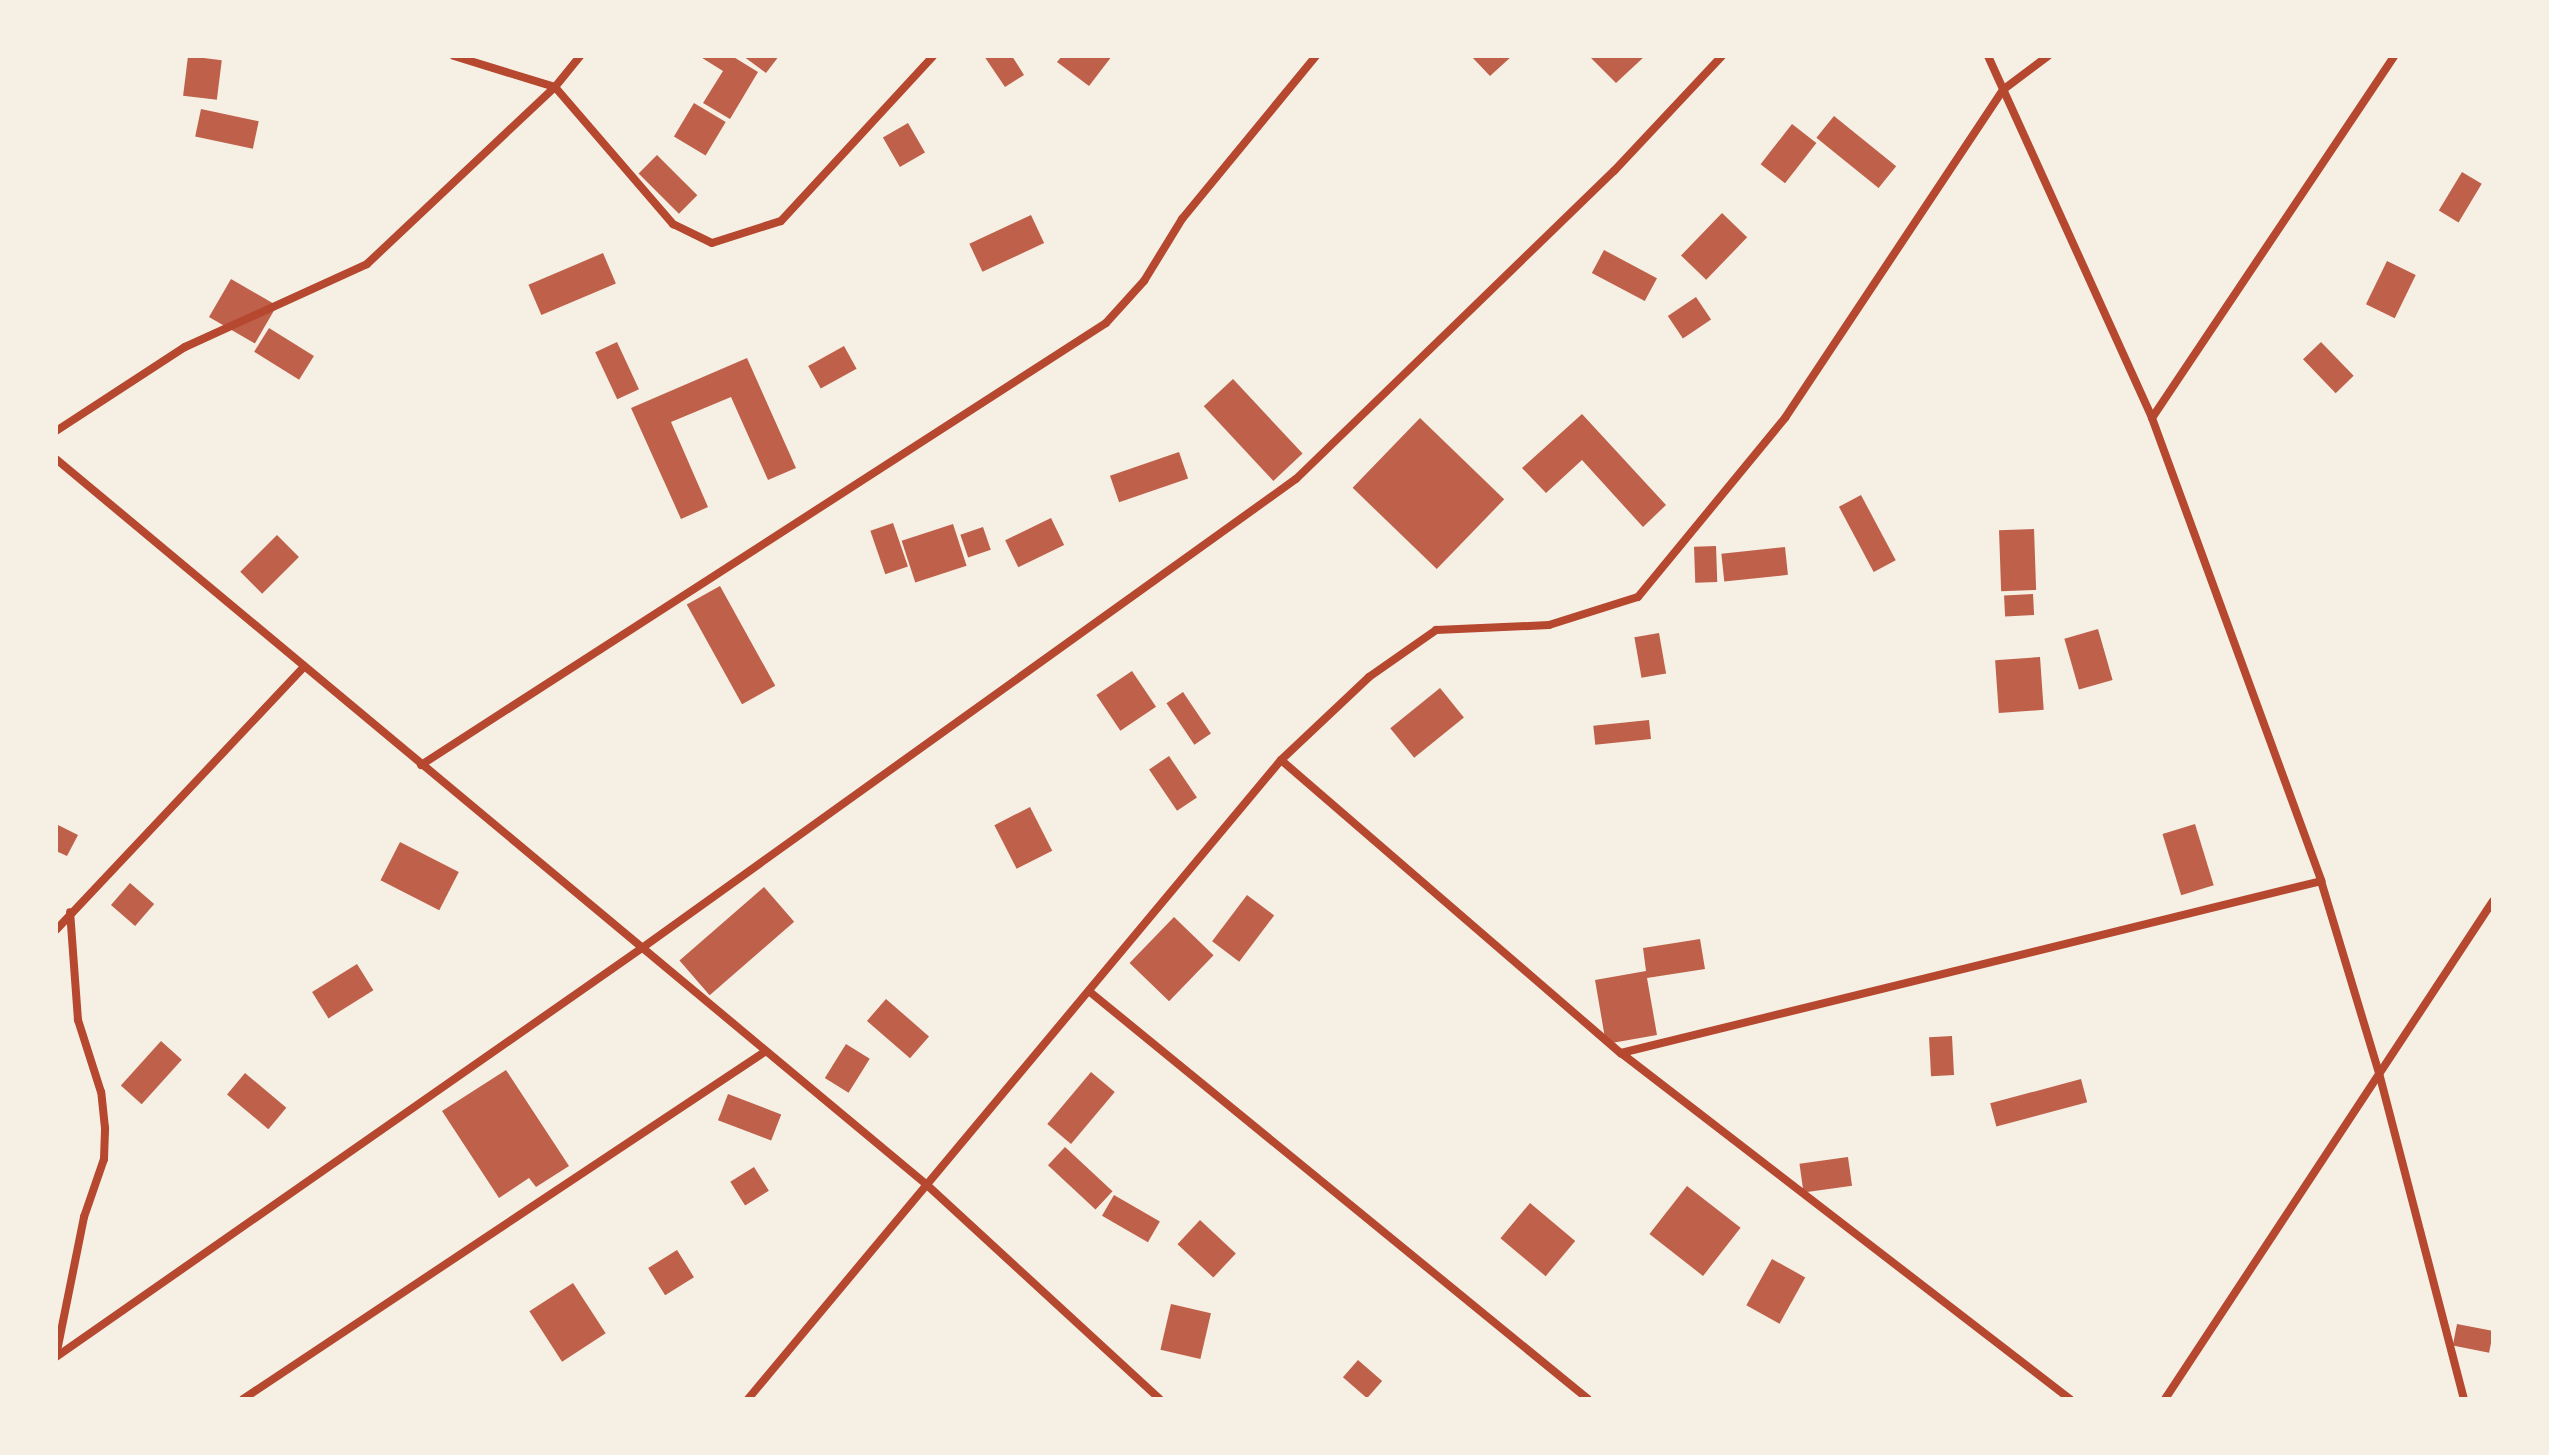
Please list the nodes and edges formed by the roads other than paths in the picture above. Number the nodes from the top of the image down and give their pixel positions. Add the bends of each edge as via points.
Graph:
1 (454, 56) edge
2 (580, 56) edge
3 (933, 56) edge
4 (1316, 56) edge
5 (1722, 56) edge
6 (1988, 56) edge
7 (2048, 56) edge
8 (2394, 56) edge
9 (555, 87) junction
10 (2004, 89) junction
11 (2152, 418) junction
12 (56, 431) edge
13 (56, 459) edge
14 (304, 667) junction
15 (1281, 760) junction
16 (421, 765) junction
17 (2321, 881) junction
18 (2493, 901) edge
19 (70, 912) junction
20 (56, 930) edge
21 (642, 948) junction
22 (1090, 992) junction
23 (766, 1051) junction
24 (1621, 1053) junction
25 (2379, 1073) junction
26 (927, 1185) junction
27 (56, 1356) edge
28 (243, 1399) edge
29 (748, 1399) edge
30 (1160, 1399) edge
31 (1588, 1399) edge
32 (2070, 1399) edge
33 (2165, 1399) edge
34 (2464, 1399) edge

1 - 9 street
2 - 9 street
3 - 9 street via 781,221 712,243 673,224
4 - 16 street via 1182,219 1144,281 1106,323
5 - 21 street via 1614,171 1296,479
6 - 10 street
7 - 10 street
8 - 11 street
9 - 12 street via 367,264 185,347
10 - 11 street
10 - 15 street via 1785,418 1638,597 1549,625 1436,630 1369,677
11 - 17 street
13 - 14 street
14 - 16 street
14 - 19 street
15 - 22 street
15 - 24 street
16 - 21 street
17 - 24 street
17 - 25 street
18 - 25 street
19 - 20 street
19 - 27 street via 78,1020 101,1092 105,1128 104,1159 84,1217
21 - 23 street
21 - 27 street
22 - 26 street
22 - 31 street
23 - 26 street
23 - 28 street
24 - 32 street
25 - 33 street
25 - 34 street
26 - 29 street
26 - 30 street

